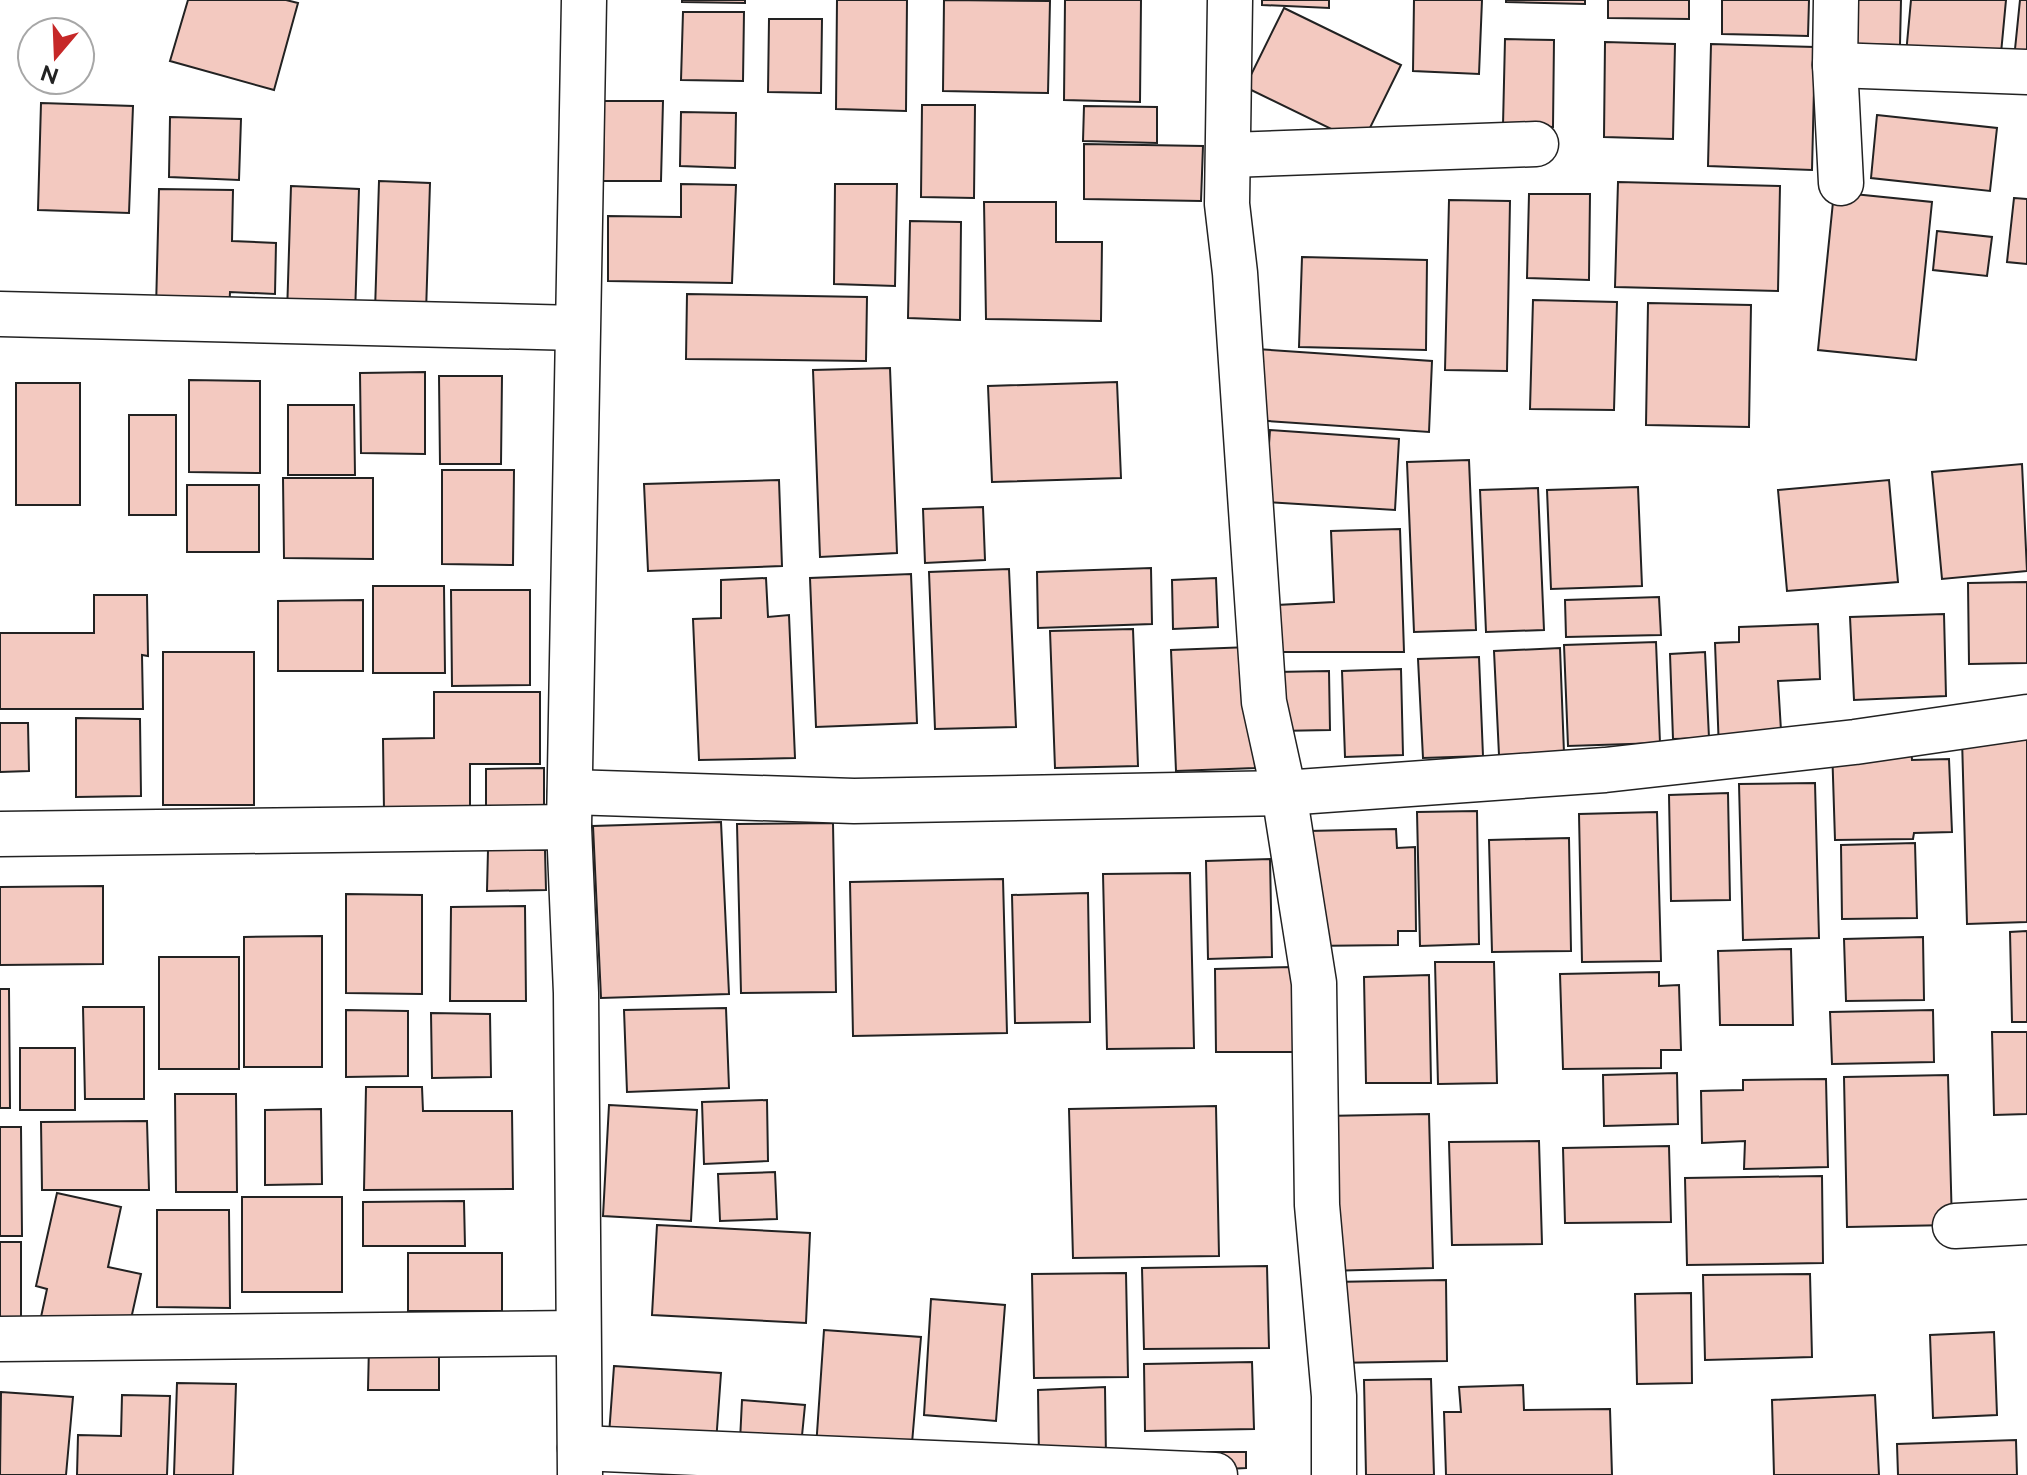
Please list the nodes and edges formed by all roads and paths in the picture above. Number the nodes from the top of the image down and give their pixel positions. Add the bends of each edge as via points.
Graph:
1 (584, 0) edge
2 (1230, 0) edge
3 (1836, 0) edge
4 (1835, 65) junction
5 (2027, 72) edge
6 (1536, 144) dead end
7 (1230, 155) junction
8 (1841, 183) dead end
9 (0, 314) edge
10 (577, 328) junction
11 (2027, 717) edge
12 (1284, 793) junction
13 (569, 810) junction
14 (0, 834) edge
15 (2027, 1222) edge
16 (1955, 1226) dead end
17 (576, 1333) junction
18 (0, 1339) edge
19 (580, 1462) edge
20 (1215, 1475) edge
21 (1334, 1475) edge

1 - 10 street
2 - 7 street
3 - 4 street
4 - 5 street
4 - 8 street
6 - 7 street
7 - 12 street via 1227,204 1264,702
9 - 10 street
10 - 13 street
11 - 12 street via 1605,770
12 - 13 street
12 - 21 street via 1314,983 1317,1205 1334,1396
13 - 14 street
13 - 17 street via 576,993
15 - 16 street
17 - 18 street
17 - 19 street
19 - 20 street

